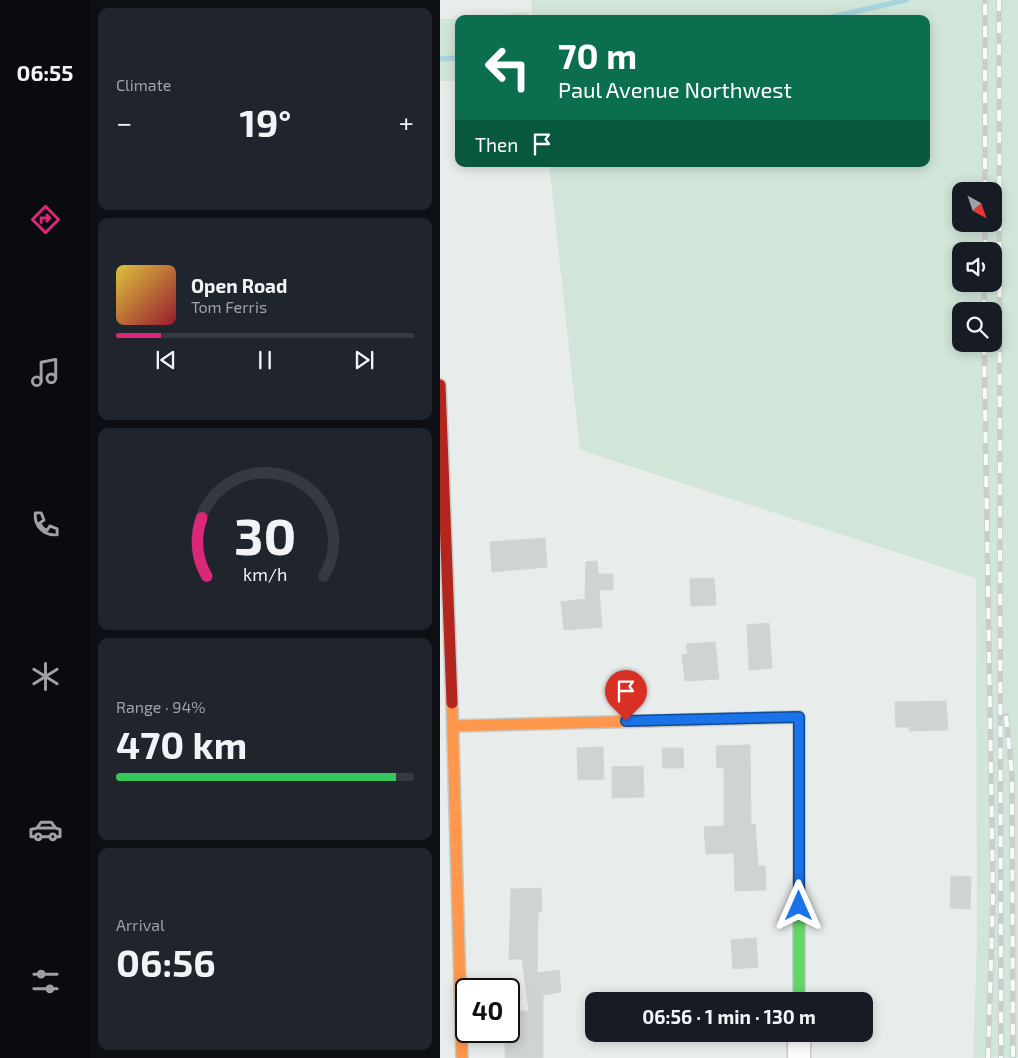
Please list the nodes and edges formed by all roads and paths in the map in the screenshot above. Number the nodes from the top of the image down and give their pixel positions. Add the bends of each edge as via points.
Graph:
1 (440, 385) edge
2 (444, 588) edge
3 (453, 726) junction
4 (799, 992) edge
5 (799, 1042) edge
6 (462, 1058) edge
7 (799, 1058) edge

1 - 2 street
2 - 3 street
3 - 4 street via 799,717
3 - 6 street
5 - 7 street

